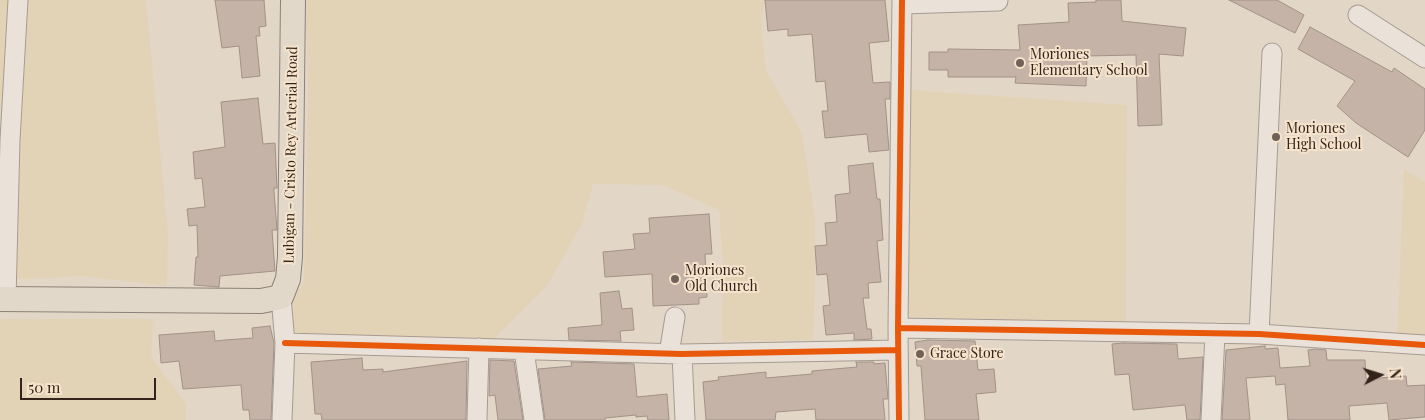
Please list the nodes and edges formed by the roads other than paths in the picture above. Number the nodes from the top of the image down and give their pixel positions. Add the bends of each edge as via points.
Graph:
1 (18, 0) edge
2 (293, 0) edge
3 (998, 1) dead end
4 (902, 2) edge
5 (1358, 14) dead end
6 (1272, 53) dead end
7 (1425, 58) edge
8 (281, 297) junction
9 (3, 299) edge
10 (675, 317) dead end
11 (898, 328) junction
12 (1215, 333) junction
13 (1259, 334) junction
14 (284, 343) junction
15 (1425, 345) edge
16 (479, 348) junction
17 (524, 350) junction
18 (898, 350) junction
19 (675, 354) junction
20 (282, 420) edge
21 (477, 420) edge
22 (534, 420) edge
23 (685, 420) edge
24 (899, 420) edge
25 (1211, 420) edge

1 - 9 street
2 - 8 main road, Lubigan - Cristo Rey Arterial Road via 290,257 288,279
3 - 4 street
4 - 11 street
5 - 7 street
6 - 13 street
8 - 9 main road via 261,301
8 - 14 street
10 - 19 street
11 - 12 street
11 - 18 street
12 - 13 street
12 - 25 street
13 - 15 street
14 - 16 street
14 - 20 street
16 - 17 street
16 - 21 street
17 - 19 street
17 - 22 street
18 - 19 street
18 - 24 street
19 - 23 street

